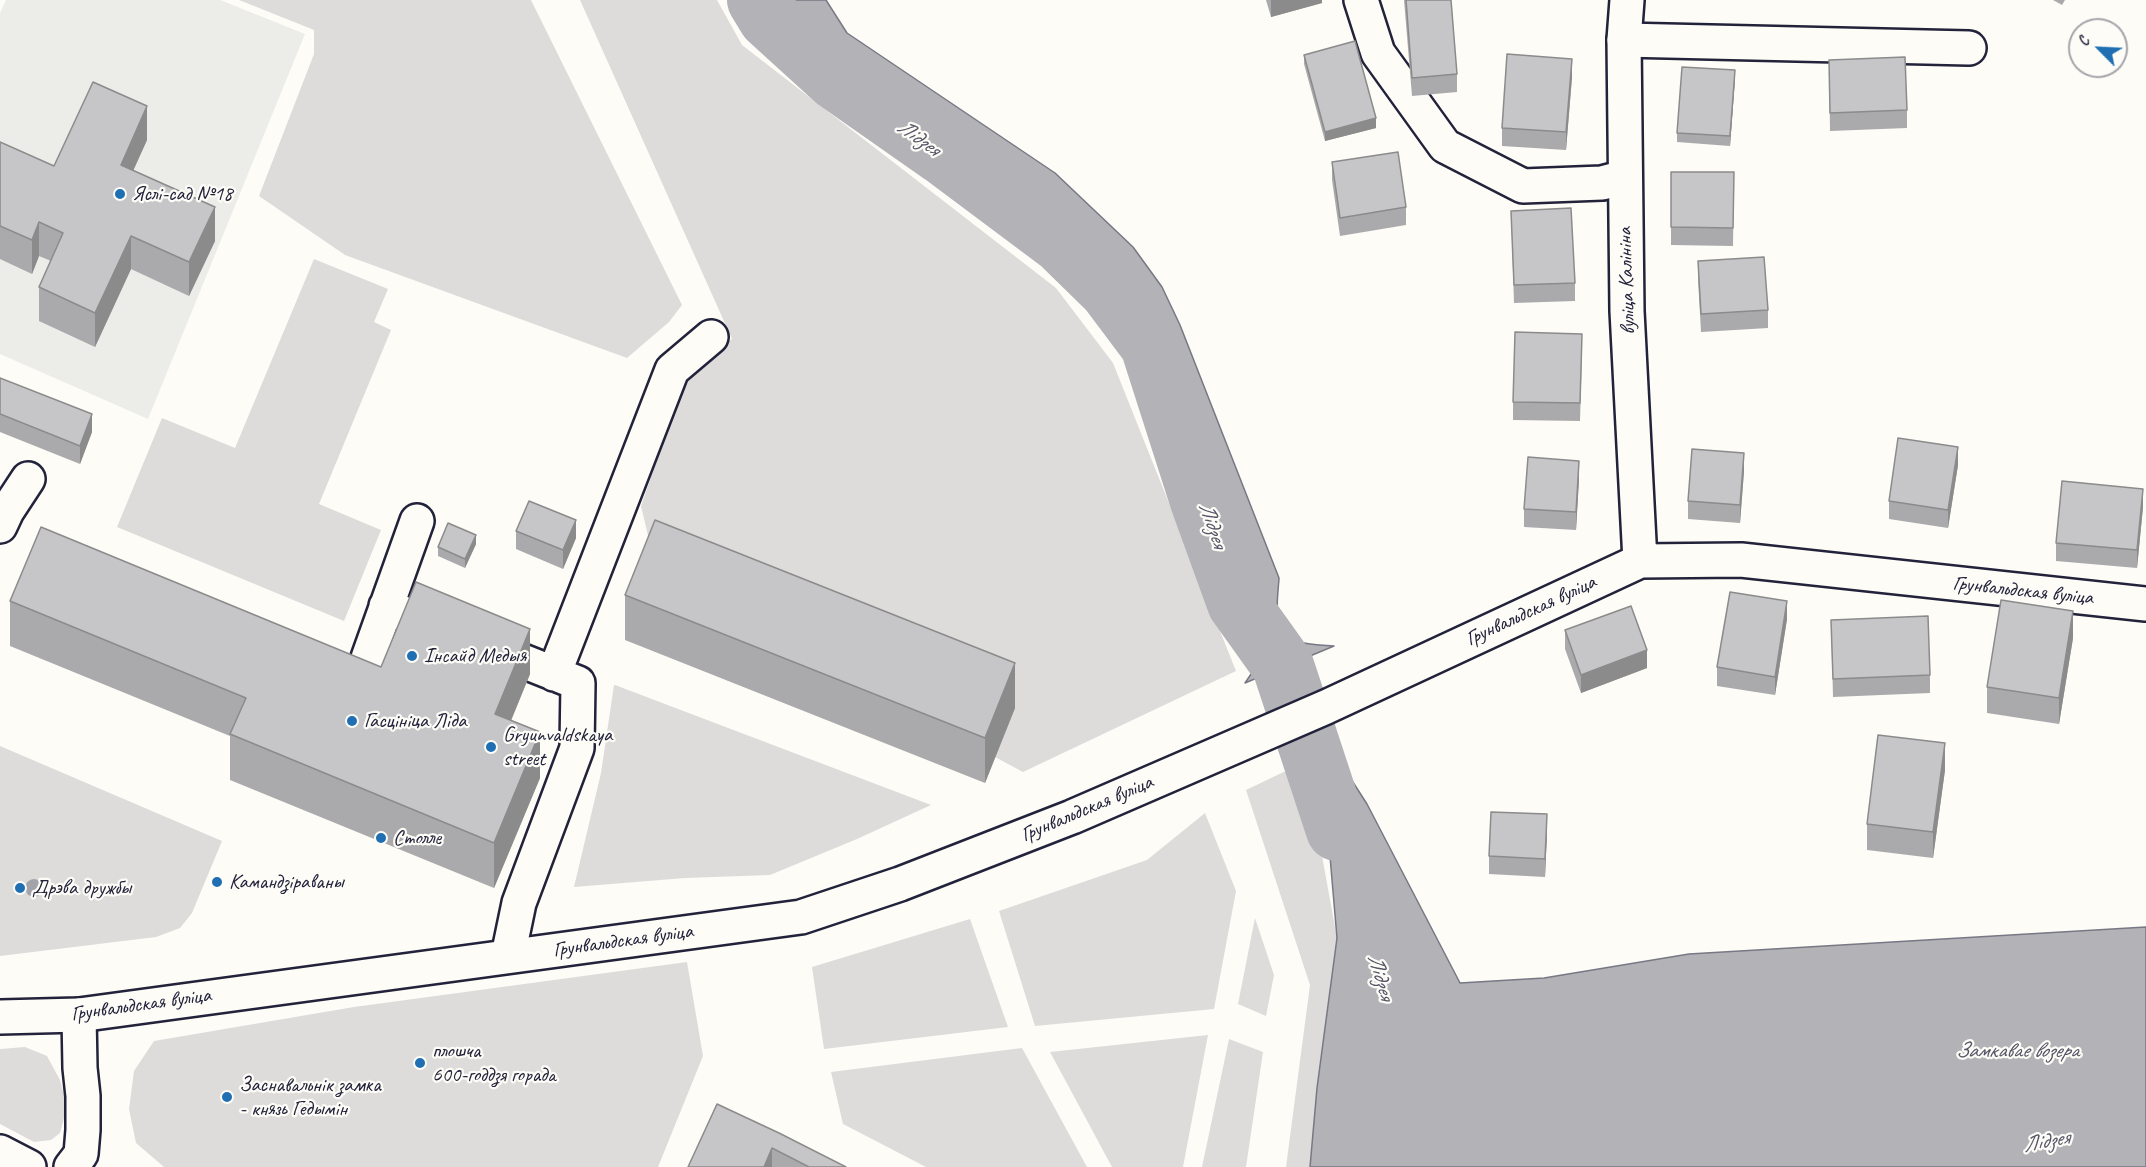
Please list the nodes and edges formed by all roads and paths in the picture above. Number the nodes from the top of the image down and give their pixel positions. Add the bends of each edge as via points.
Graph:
1 (1361, 0) edge
2 (1627, 0) edge
3 (1624, 40) junction
4 (1969, 48) dead end
5 (1625, 177) junction
6 (711, 337) dead end
7 (28, 478) dead end
8 (417, 521) dead end
9 (0, 526) edge
10 (1640, 561) junction
11 (2146, 604) edge
12 (386, 606) junction
13 (368, 658) dead end
14 (554, 674) junction
15 (508, 956) junction
16 (79, 1015) junction
17 (0, 1017) edge
18 (0, 1152) edge
19 (29, 1167) edge
20 (71, 1167) edge

1 - 5 main road via 1378,53 1445,146 1523,186 1602,183
2 - 3 main road, вуліца Калініна
3 - 4 main road
3 - 5 main road, вуліца Калініна
5 - 10 main road, вуліца Калініна
6 - 14 main road via 672,369
7 - 9 main road
8 - 12 main road
10 - 11 main road, Грунвальдская вуліца via 1741,560
10 - 15 main road, Грунвальдская вуліца via 1326,707 1072,817 900,884 801,916
12 - 13 main road
12 - 14 main road
14 - 15 main road via 578,683 577,748 519,903
15 - 16 main road, Грунвальдская вуліца
16 - 17 main road, Грунвальдская вуліца
16 - 20 main road via 81,1154
18 - 19 main road

